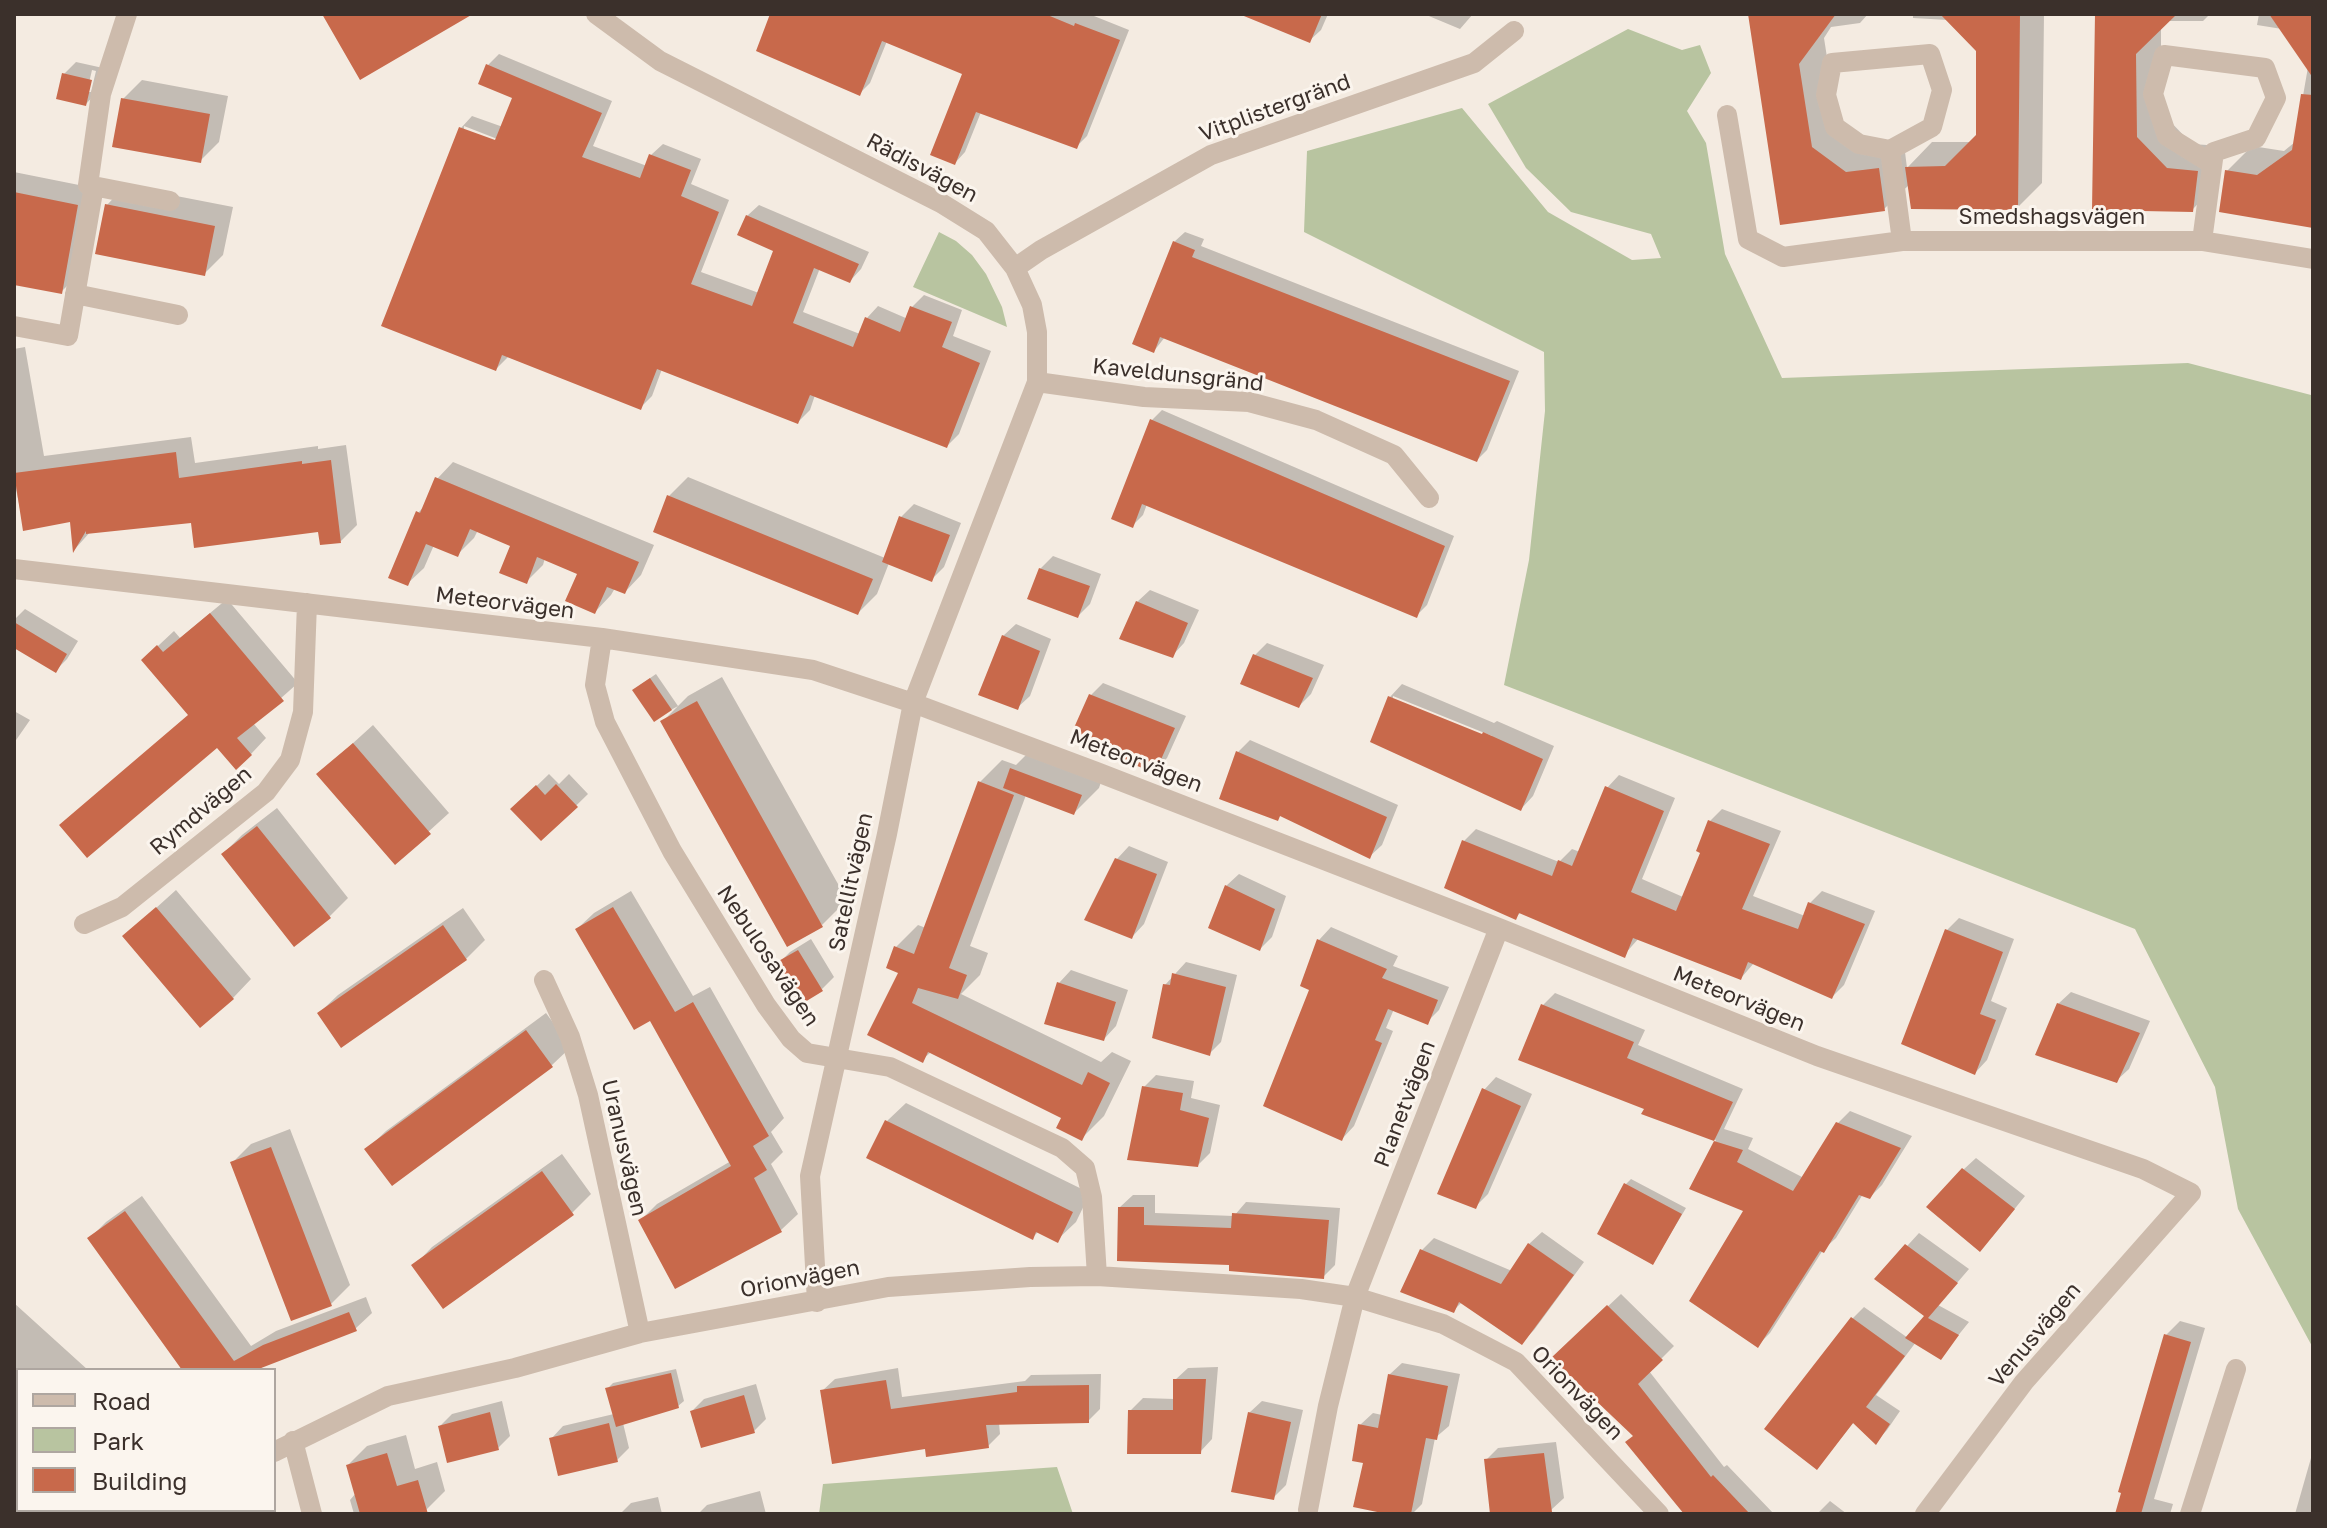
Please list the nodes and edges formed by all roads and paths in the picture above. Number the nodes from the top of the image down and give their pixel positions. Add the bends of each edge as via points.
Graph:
1 (127, 14) edge
2 (596, 14) edge
3 (1514, 31) dead end
4 (1727, 115) dead end
5 (1890, 150) junction
6 (2212, 164) junction
7 (94, 186) junction
8 (170, 201) dead end
9 (1902, 241) junction
10 (2202, 241) junction
11 (2313, 259) edge
12 (1015, 268) junction
13 (75, 294) junction
14 (178, 315) dead end
15 (14, 326) edge
16 (1037, 382) junction
17 (999, 486) joint
18 (1429, 498) dead end
19 (14, 569) edge
20 (307, 603) junction
21 (602, 638) junction
22 (913, 703) junction
23 (84, 924) dead end
24 (1499, 928) junction
25 (544, 980) dead end
26 (838, 1059) junction
27 (2191, 1193) joint
28 (1097, 1276) junction
29 (1355, 1297) junction
30 (817, 1302) junction
31 (640, 1333) junction
32 (2236, 1369) dead end
33 (293, 1441) junction
34 (276, 1451) edge
35 (1308, 1510) dead end
36 (312, 1514) edge
37 (1659, 1514) edge
38 (1925, 1514) edge
39 (2190, 1514) edge

1 - 7 street via 101,94 88,185
2 - 12 street, Rädisvägen via 660,61 941,203 986,231
3 - 12 street, Vitplistergränd via 1474,63 1211,155
4 - 9 street, Smedshagsvägen via 1748,239 1783,257
5 - 5 street via 1932,127 1942,90 1930,54 1832,63 1826,95 1835,127 1859,144
5 - 9 street
6 - 6 street via 2214,152 2256,138 2276,98 2265,68 2164,55 2153,94 2167,136
6 - 10 street
7 - 8 street
7 - 13 street
9 - 10 street, Smedshagsvägen
10 - 11 street, Smedshagsvägen
12 - 16 street, Rädisvägen via 1032,305
13 - 14 street
13 - 15 street via 68,336
16 - 17 street, Rädisvägen
16 - 18 street, Kaveldunsgränd via 1144,397 1249,402 1316,420 1394,455
17 - 22 street, Satellitvägen
19 - 20 street, Meteorvägen
20 - 21 street, Meteorvägen
20 - 23 street, Rymdvägen via 303,712 290,760 266,792 122,907
21 - 22 street, Meteorvägen via 813,670
21 - 26 street, Nebulosavägen via 595,685 605,722 672,851 791,1039 807,1053
22 - 24 street, Meteorvägen
22 - 26 street, Satellitvägen
24 - 27 street, Meteorvägen via 1817,1056 2143,1169
24 - 29 street, Planetvägen
25 - 31 street, Uranusvägen via 588,1095
26 - 28 street, Nebulosavägen via 890,1067 1062,1148 1085,1168
26 - 30 street, Satellitvägen via 810,1176
27 - 38 street, Venusvägen via 2024,1382
28 - 29 street, Orionvägen
28 - 30 street, Orionvägen via 888,1287
29 - 35 street
29 - 37 street, Orionvägen via 1443,1324 1516,1362
30 - 31 street, Orionvägen
31 - 33 street, Orionvägen via 388,1396
32 - 39 street
33 - 34 street, Orionvägen
33 - 36 street

